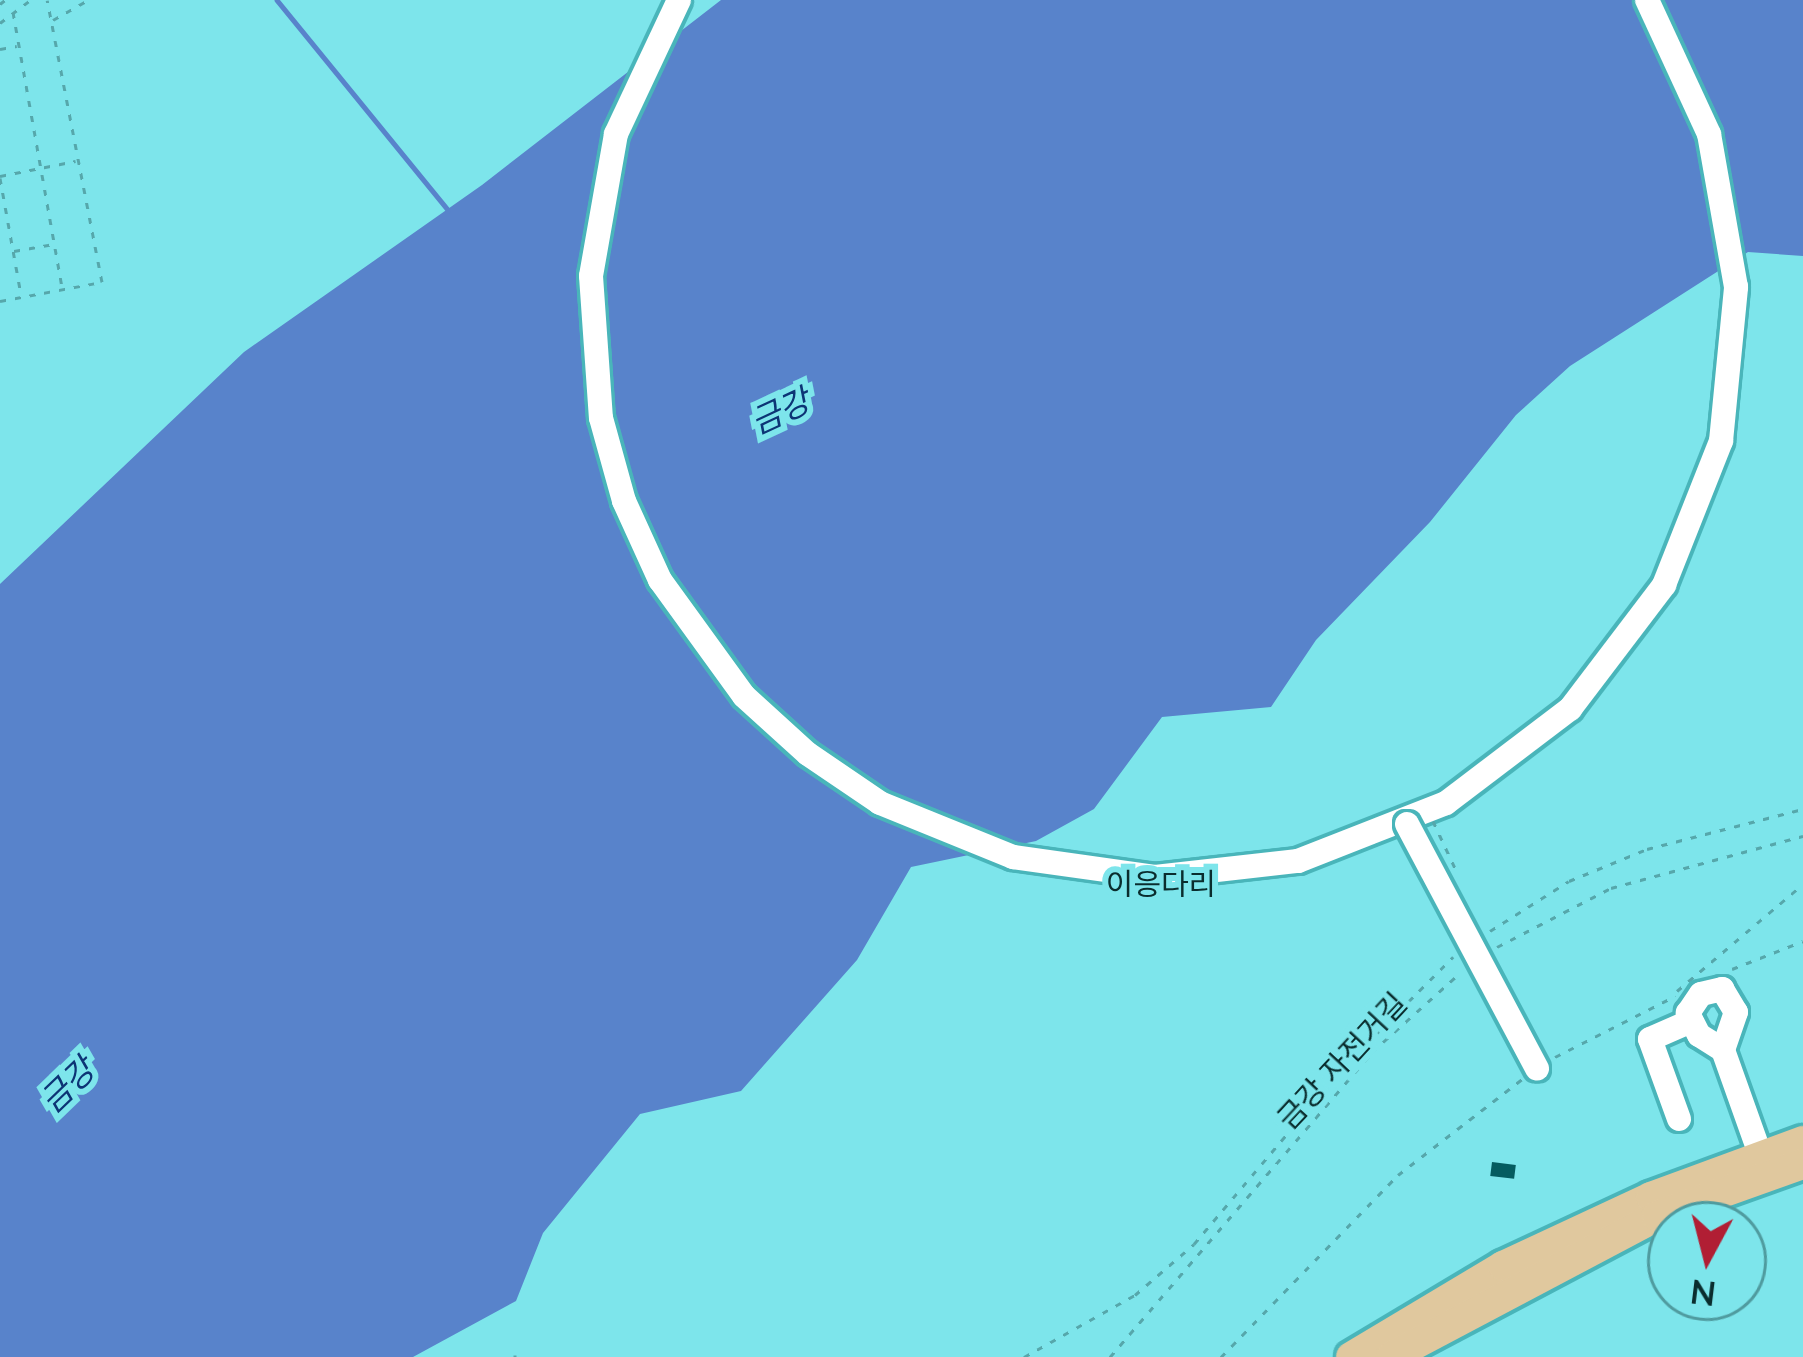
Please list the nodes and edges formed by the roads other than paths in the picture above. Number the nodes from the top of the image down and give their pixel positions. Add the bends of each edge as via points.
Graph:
1 (679, 0) edge
2 (1647, 0) edge
3 (1411, 826) junction
4 (1691, 1021) junction
5 (1723, 1050) junction
6 (1537, 1069) road end
7 (1678, 1119) dead end
8 (1803, 1141) edge
9 (1760, 1154) junction
10 (1803, 1164) edge
11 (1351, 1357) edge
12 (1390, 1357) edge

1 - 3 street, 이응다리 via 636,81 608,162 593,247 590,333 601,418 624,501 660,580 725,674 808,754 880,802 958,839 1041,864 1126,876 1213,875 1326,854
2 - 3 street, 이응다리 via 1702,113 1730,220 1736,331 1715,462 1664,585 1600,676 1520,754
3 - 6 street, bridge
4 - 5 street
4 - 5 street via 1690,1004 1722,989 1733,999
4 - 7 street via 1650,1039
5 - 9 street
8 - 9 main road
9 - 11 main road via 1503,1266
10 - 12 main road via 1657,1216

